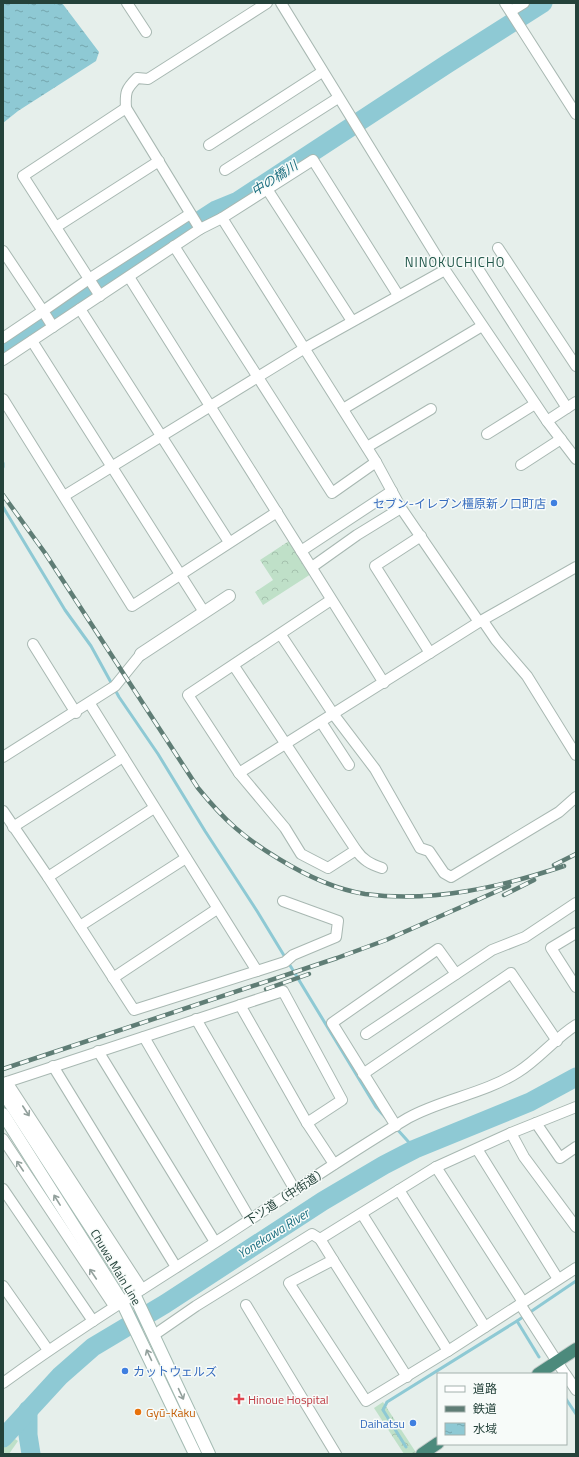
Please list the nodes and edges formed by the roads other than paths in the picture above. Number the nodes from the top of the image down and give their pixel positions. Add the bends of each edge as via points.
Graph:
1 (128, 3) edge
2 (267, 3) edge
3 (281, 3) edge
4 (524, 3) edge
5 (508, 7) edge
6 (146, 32) dead end
7 (322, 72) junction
8 (338, 98) junction
9 (126, 108) junction
10 (576, 114) edge
11 (209, 145) dead end
12 (159, 161) junction
13 (226, 170) dead end
14 (268, 189) junction
15 (191, 215) junction
16 (222, 218) junction
17 (56, 227) junction
18 (199, 228) junction
19 (174, 246) junction
20 (498, 248) dead end
21 (3, 251) edge
22 (475, 264) dead end
23 (445, 270) junction
24 (129, 278) junction
25 (90, 281) junction
26 (98, 294) junction
27 (398, 295) junction
28 (80, 309) junction
29 (48, 319) junction
30 (352, 321) junction
31 (482, 326) junction
32 (3, 338) edge
33 (32, 341) junction
34 (305, 348) junction
35 (3, 360) edge
36 (576, 366) edge
37 (258, 378) junction
38 (3, 399) edge
39 (576, 402) edge
40 (535, 404) junction
41 (210, 407) junction
42 (567, 408) junction
43 (343, 409) junction
44 (431, 410) dead end
45 (547, 421) junction
46 (487, 434) dead end
47 (161, 437) junction
48 (561, 439) junction
49 (367, 447) junction
50 (576, 459) edge
51 (376, 462) junction
52 (521, 465) dead end
53 (112, 466) junction
54 (392, 491) junction
55 (64, 496) junction
56 (402, 508) junction
57 (277, 512) junction
58 (347, 520) junction
59 (357, 535) junction
60 (421, 536) junction
61 (229, 542) junction
62 (301, 551) junction
63 (576, 566) edge
64 (312, 567) junction
65 (181, 574) junction
66 (229, 596) dead end
67 (331, 600) junction
68 (204, 612) junction
69 (481, 622) junction
70 (281, 635) junction
71 (33, 644) dead end
72 (430, 653) junction
73 (141, 654) joint
74 (234, 666) junction
75 (384, 683) junction
76 (90, 704) junction
77 (76, 712) junction
78 (334, 714) junction
79 (321, 722) junction
80 (287, 744) junction
81 (576, 754) edge
82 (3, 757) edge
83 (123, 757) junction
84 (349, 765) dead end
85 (239, 773) junction
86 (576, 797) edge
87 (154, 808) junction
88 (3, 811) edge
89 (13, 827) junction
90 (356, 850) junction
91 (186, 858) junction
92 (382, 868) dead end
93 (48, 877) junction
94 (283, 901) dead end
95 (576, 903) edge
96 (218, 909) junction
97 (80, 926) junction
98 (576, 933) edge
99 (257, 971) junction
100 (456, 974) junction
101 (113, 978) junction
102 (576, 987) edge
103 (240, 1005) junction
104 (196, 1019) junction
105 (576, 1025) edge
106 (366, 1034) dead end
107 (144, 1037) junction
108 (557, 1041) junction
109 (98, 1051) junction
110 (53, 1066) junction
111 (363, 1074) junction
112 (4, 1086) edge
113 (576, 1107) edge
114 (3, 1114) edge
115 (307, 1123) junction
116 (536, 1123) junction
117 (396, 1126) junction
118 (511, 1133) junction
119 (3, 1139) edge
120 (576, 1147) edge
121 (477, 1149) junction
122 (334, 1164) junction
123 (436, 1167) junction
124 (3, 1189) edge
125 (295, 1190) junction
126 (399, 1190) junction
127 (362, 1214) junction
128 (250, 1219) junction
129 (576, 1227) edge
130 (320, 1238) junction
131 (214, 1242) junction
132 (333, 1260) junction
133 (176, 1267) junction
134 (576, 1268) edge
135 (558, 1279) junction
136 (3, 1286) edge
137 (138, 1295) junction
138 (521, 1303) junction
139 (120, 1305) junction
140 (246, 1305) dead end
141 (93, 1321) junction
142 (485, 1327) junction
143 (153, 1334) junction
144 (576, 1349) edge
145 (48, 1350) junction
146 (448, 1351) junction
147 (557, 1361) junction
148 (539, 1373) edge
149 (565, 1373) edge
150 (567, 1376) edge
151 (407, 1377) junction
152 (3, 1383) edge
153 (576, 1390) edge
154 (437, 1444) edge
155 (195, 1454) edge
156 (209, 1454) edge
157 (336, 1454) edge
158 (422, 1454) edge

1 - 6 street
2 - 9 street via 148,78 138,78 125,94
3 - 7 street
4 - 5 street
5 - 10 street
7 - 8 street
7 - 11 street
8 - 13 street
8 - 23 street
9 - 12 street
9 - 17 street via 23,176
12 - 15 street
12 - 17 street
14 - 16 street
14 - 27 street via 313,160
14 - 30 street
15 - 18 street
15 - 25 street
16 - 18 street
16 - 34 street
17 - 25 street
18 - 19 street
19 - 24 street
19 - 37 street
20 - 36 street
21 - 29 street
22 - 42 street
23 - 27 street
23 - 31 street
24 - 26 street
24 - 41 street
25 - 26 street
25 - 29 street
26 - 28 street
27 - 30 street
28 - 29 street
28 - 47 street
29 - 32 street
29 - 33 street
30 - 34 street
31 - 40 street
31 - 43 street
33 - 35 street
33 - 53 street
34 - 37 street
34 - 43 street
37 - 41 street
37 - 51 street via 332,493
38 - 55 street
39 - 42 street
40 - 45 street
40 - 46 street
41 - 47 street
41 - 57 street
42 - 45 street
43 - 49 street
44 - 49 street
45 - 48 street
47 - 53 street
47 - 61 street
48 - 50 street
48 - 52 street
49 - 51 street
51 - 54 street
53 - 55 street
53 - 65 street
54 - 56 street
54 - 58 street
55 - 65 street via 132,606
56 - 59 street
56 - 60 street
57 - 61 street
57 - 62 street
58 - 59 street
58 - 62 street
59 - 64 street
60 - 69 street
60 - 72 street via 375,566
61 - 65 street
62 - 64 street
63 - 69 street
64 - 67 street
65 - 68 street
66 - 68 main road
67 - 70 street
67 - 75 street
68 - 73 main road
69 - 72 street
69 - 81 street via 527,676
70 - 74 street
70 - 78 street
71 - 77 street
72 - 75 street
73 - 76 street via 115,686
74 - 80 street
74 - 85 street via 188,695
75 - 78 street
76 - 77 street
76 - 83 street
77 - 82 street
78 - 79 street
78 - 86 street via 375,769 420,848 429,851 444,873 451,877 559,812
79 - 80 street
79 - 84 street
80 - 85 street
80 - 90 street
83 - 87 street
83 - 89 street
85 - 90 street via 285,828 301,854 328,868
87 - 91 street
87 - 93 street
88 - 89 street
89 - 93 street
90 - 92 street via 372,865
91 - 96 street
91 - 97 street
93 - 97 street
94 - 99 street via 338,921 336,937 293,955 285,962
95 - 100 street via 525,936 492,950
96 - 99 street
96 - 101 street
97 - 101 street
98 - 102 street via 551,948
99 - 101 street via 134,1010
100 - 106 street
100 - 111 street via 438,949 332,1023
103 - 104 street
103 - 115 street
103 - 115 street via 283,991 342,1100
104 - 107 street
104 - 125 street
105 - 108 street, 下ツ道（中街道）
107 - 109 street
107 - 128 street
108 - 111 street via 510,973
108 - 117 street, 下ツ道（中街道） via 517,1073 474,1094 419,1112
109 - 110 street
109 - 131 street
110 - 112 street
110 - 133 street
111 - 117 street
112 -> 137 street
112 - 137 main road, Chuwa Main Line via 89,1223
113 - 116 street
139 -> 114 main road, Chuwa Main Line
115 - 122 street
116 - 118 street
116 - 120 street via 560,1158
117 - 122 street, 下ツ道（中街道）
118 - 121 street
118 - 129 street via 524,1157
139 -> 119 street
121 - 123 street
121 - 135 street
122 - 125 street, 下ツ道（中街道）
123 - 126 street
123 - 138 street
124 - 141 street
125 - 128 street, 下ツ道（中街道）
126 - 127 street
126 - 142 street
127 - 130 street
127 - 146 street
128 - 131 street, 下ツ道（中街道）
130 - 132 street
130 - 143 street via 312,1234
131 - 133 street, 下ツ道（中街道）
132 - 151 street
132 - 151 street via 289,1283 366,1401
133 - 137 street, 下ツ道（中街道）
134 - 135 street
135 - 138 street
136 - 145 street
137 - 139 street, 下ツ道（中街道）
137 - 143 main road, Chuwa Main Line
138 - 142 street
138 - 147 street
139 - 141 street, 下ツ道（中街道）
155 -> 139 main road, Chuwa Main Line via 141,1339
140 - 157 street
141 - 145 street, 下ツ道（中街道）
142 - 146 street
143 -> 156 main road, Chuwa Main Line
144 - 147 highway
145 - 152 street, 下ツ道（中街道）
146 - 151 street
147 - 148 highway
147 - 149 street
150 - 153 street
154 - 158 highway

